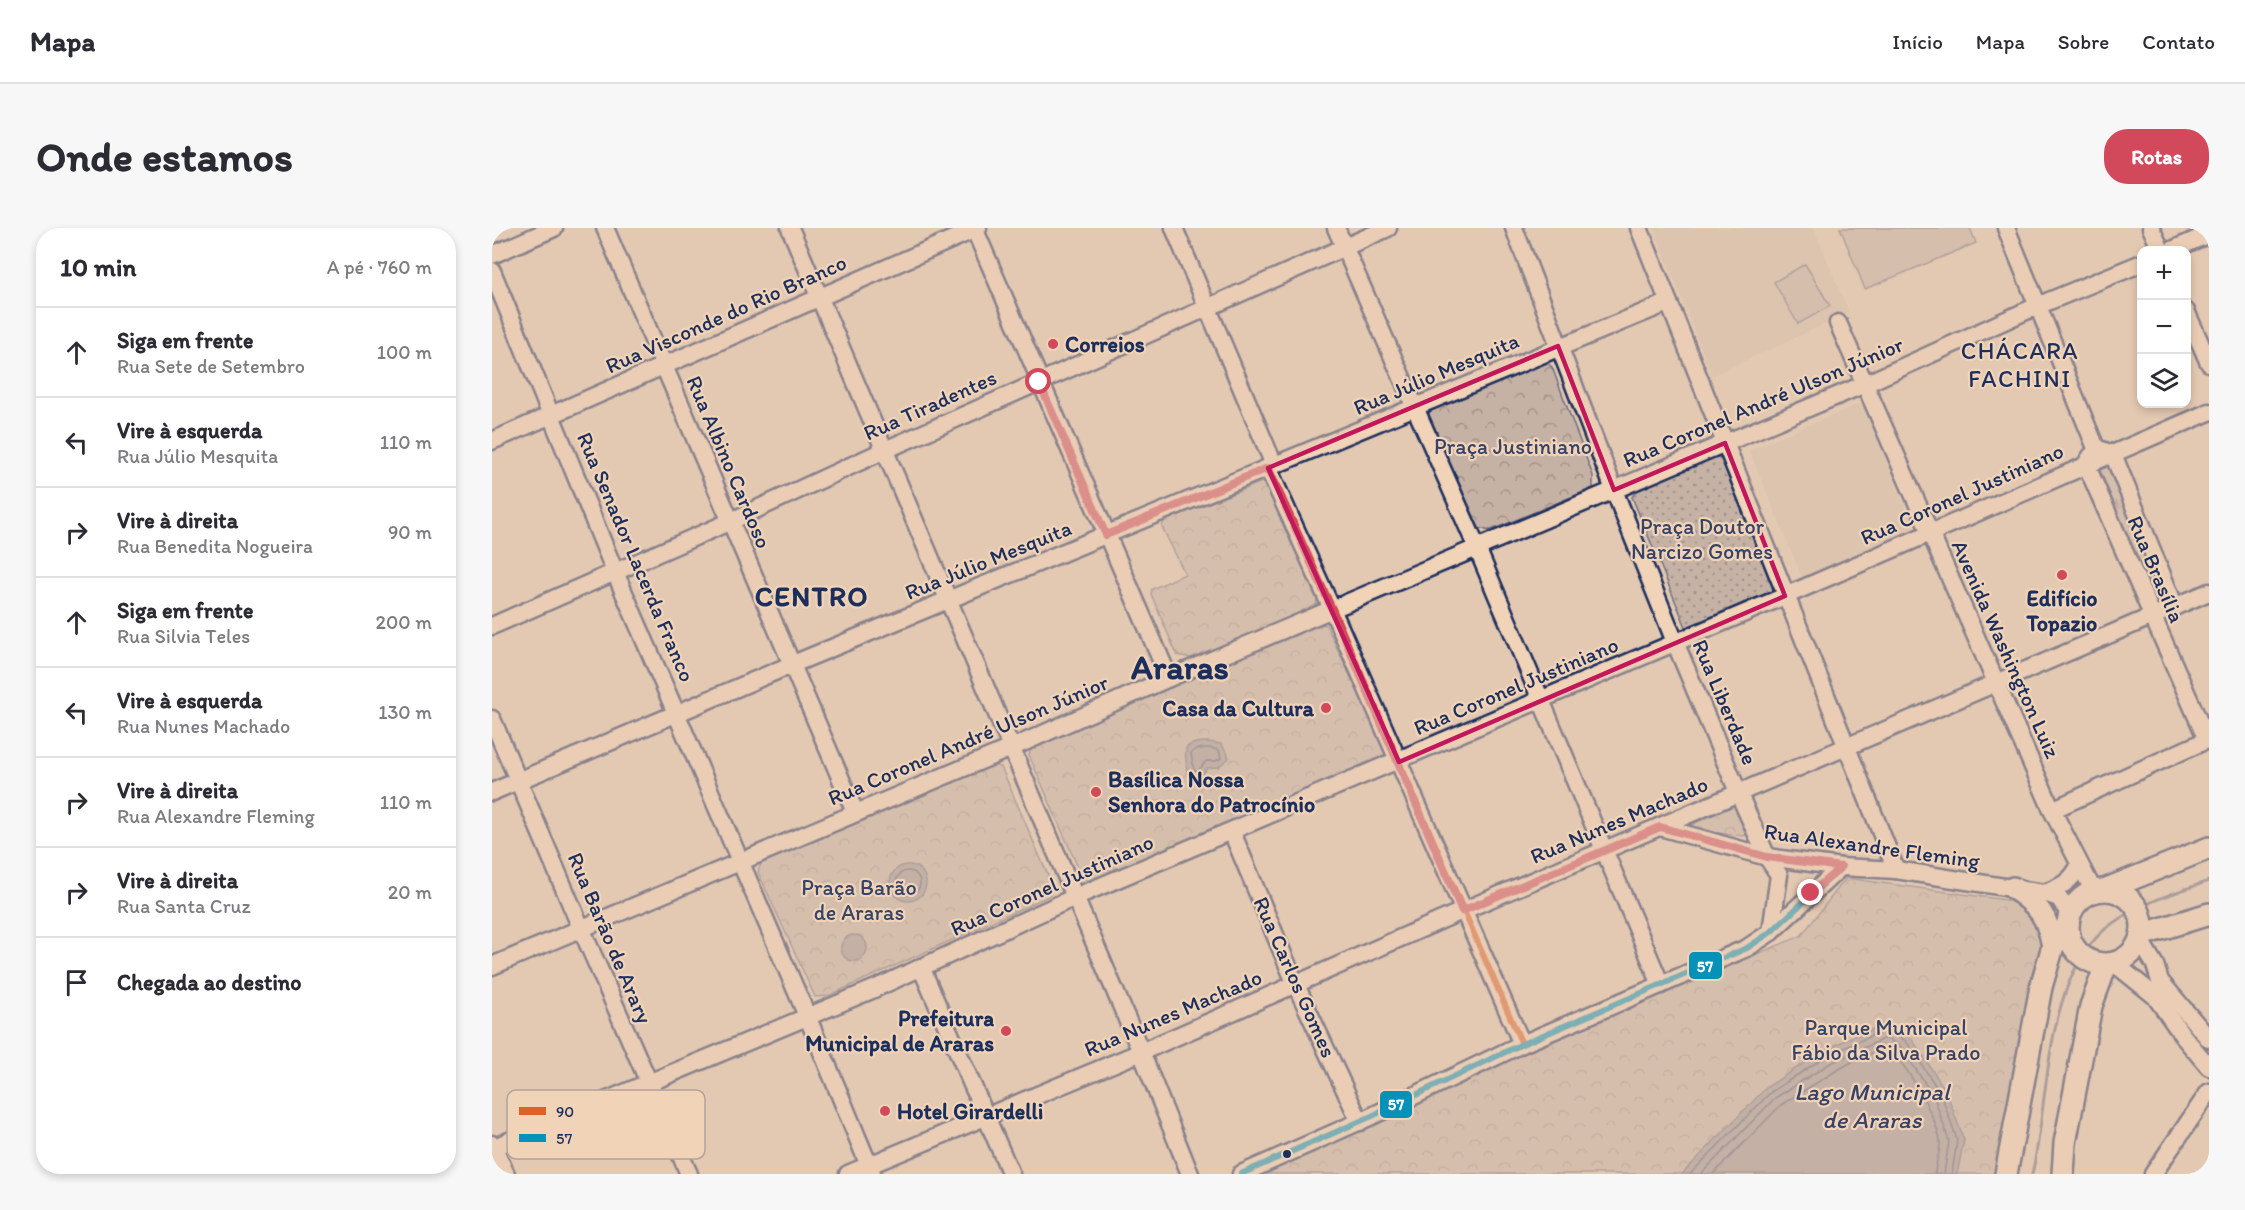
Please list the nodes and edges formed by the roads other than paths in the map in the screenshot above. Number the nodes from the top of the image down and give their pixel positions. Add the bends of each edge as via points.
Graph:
1 (554, 228) edge
2 (605, 228) edge
3 (790, 228) edge
4 (976, 228) edge
5 (1174, 228) edge
6 (1336, 228) edge
7 (1388, 228) edge
8 (1514, 228) edge
9 (1639, 228) edge
10 (2006, 228) edge
11 (2151, 228) edge
12 (2209, 234) edge
13 (1344, 246) junction
14 (2159, 246) edge
15 (2181, 246) edge
16 (492, 255) edge
17 (2137, 265) edge
18 (492, 271) edge
19 (820, 297) junction
20 (1667, 303) junction
21 (2037, 306) junction
22 (1207, 308) junction
23 (2191, 320) edge
24 (1838, 323) dead end
25 (1558, 346) junction
26 (2209, 363) edge
27 (664, 366) junction
28 (1039, 382) junction
29 (1865, 384) junction
30 (1415, 408) junction
31 (2209, 412) edge
32 (552, 415) junction
33 (492, 441) edge
34 (1725, 443) junction
35 (2096, 448) junction
36 (885, 450) junction
37 (2113, 454) junction
38 (2086, 464) junction
39 (1271, 466) junction
40 (1614, 490) junction
41 (729, 522) junction
42 (1931, 534) junction
43 (1106, 535) junction
44 (1477, 548) junction
45 (615, 572) junction
46 (2209, 592) edge
47 (1785, 596) junction
48 (949, 600) junction
49 (2175, 607) junction
50 (1332, 609) junction
51 (2152, 617) junction
52 (492, 626) edge
53 (1675, 642) junction
54 (793, 664) junction
55 (1169, 678) junction
56 (1995, 684) junction
57 (1540, 700) junction
58 (678, 714) junction
59 (492, 719) edge
60 (2208, 740) edge
61 (1845, 747) junction
62 (1011, 748) junction
63 (1399, 762) junction
64 (519, 781) junction
65 (492, 792) edge
66 (1738, 792) junction
67 (2052, 810) junction
68 (855, 812) junction
69 (1660, 827) junction
70 (1232, 832) junction
71 (2209, 848) edge
72 (1606, 851) junction
73 (1767, 857) junction
74 (739, 861) junction
75 (2079, 866) junction
76 (1841, 867) junction
77 (1896, 870) junction
78 (2013, 888) junction
79 (2099, 891) junction
80 (2044, 893) junction
81 (1075, 897) junction
82 (1462, 911) junction
83 (2209, 914) edge
84 (2069, 919) junction
85 (581, 928) junction
86 (1772, 932) junction
87 (2141, 933) junction
88 (2063, 947) junction
89 (2104, 964) junction
90 (492, 966) edge
91 (921, 967) junction
92 (1296, 985) junction
93 (1661, 985) junction
94 (808, 1017) junction
95 (2209, 1039) edge
96 (1522, 1044) junction
97 (1141, 1052) junction
98 (2209, 1067) edge
99 (648, 1082) junction
100 (628, 1090) edge
101 (652, 1090) edge
102 (2209, 1092) edge
103 (986, 1115) junction
104 (1360, 1122) junction
105 (507, 1140) edge
106 (492, 1146) edge
107 (682, 1159) edge
108 (871, 1169) edge
109 (506, 1174) edge
110 (689, 1174) edge
111 (848, 1174) edge
112 (1011, 1174) edge
113 (1190, 1174) edge
114 (1241, 1174) edge
115 (2006, 1174) edge
116 (2063, 1174) edge
117 (2153, 1174) edge

1 - 16 street
2 - 27 street, Rua Albino Cardoso
3 - 19 street
4 - 19 street, Rua Visconde do Rio Branco
4 - 28 street
5 - 22 street
6 - 13 street
7 - 13 street, Rua Tiradentes
8 - 25 street, Rua Liberdade
9 - 20 street
10 - 21 street
11 - 14 street
12 - 15 street
13 - 22 street, Rua Tiradentes
13 - 30 street
17 - 21 street, Rua Coronel André Ulson Júnior
18 - 32 street, Rua Senador Lacerda Franco
19 - 27 street, Rua Visconde do Rio Branco
19 - 36 street
20 - 25 street, Rua Júlio Mesquita
20 - 34 street
21 - 29 street, Rua Coronel André Ulson Júnior
21 - 35 street
22 - 28 street, Rua Tiradentes
22 - 39 street
23 - 26 street
24 - 29 street, Avenida Washington Luiz
25 - 30 street, Rua Júlio Mesquita
25 - 40 street, Rua Liberdade
27 - 32 street, Rua Visconde do Rio Branco
27 - 41 street, Rua Albino Cardoso
28 - 36 street, Rua Tiradentes
28 - 43 street
29 - 34 street, Rua Coronel André Ulson Júnior
29 - 42 street, Avenida Washington Luiz
30 - 39 street, Rua Júlio Mesquita
30 - 44 street
31 - 37 street, Rua Coronel Justiniano
32 - 33 street, Rua Visconde do Rio Branco
32 - 45 street, Rua Senador Lacerda Franco
34 - 40 street, Rua Coronel André Ulson Júnior
34 - 47 street
35 - 37 street
35 - 38 street
36 - 41 street, Rua Tiradentes
36 - 48 street
37 - 38 street, Rua Coronel Justiniano
37 - 49 street, Rua Brasília
38 - 42 street, Rua Coronel Justiniano
38 - 51 street, Rua Brasília
39 - 43 street, Rua Júlio Mesquita
39 - 50 street
40 - 44 street, Rua Coronel André Ulson Júnior
40 - 53 street, Rua Liberdade
41 - 45 street, Rua Tiradentes
41 - 54 street, Rua Albino Cardoso
42 - 47 street, Rua Coronel Justiniano
42 - 56 street, Avenida Washington Luiz
43 - 48 street, Rua Júlio Mesquita
43 - 55 street
44 - 50 street, Rua Coronel André Ulson Júnior
44 - 57 street
45 - 52 street, Rua Tiradentes
45 - 58 street, Rua Senador Lacerda Franco
46 - 49 street, Rua Nunes Machado
47 - 53 street, Rua Coronel Justiniano
47 - 61 street
48 - 54 street, Rua Júlio Mesquita
48 - 62 street
49 - 51 street, Rua Nunes Machado
50 - 55 street, Rua Coronel André Ulson Júnior
50 - 63 street
51 - 56 street, Rua Nunes Machado
51 - 60 street, Rua Brasília
53 - 57 street, Rua Coronel Justiniano
53 - 66 street, Rua Liberdade
54 - 58 street, Rua Júlio Mesquita
54 - 68 street, Rua Albino Cardoso
55 - 62 street, Rua Coronel André Ulson Júnior
56 - 61 street, Rua Nunes Machado
56 - 67 street, Avenida Washington Luiz
57 - 63 street, Rua Coronel Justiniano
57 - 72 street
58 - 64 street, Rua Júlio Mesquita
58 - 74 street, Rua Senador Lacerda Franco
59 - 64 street, Rua Barão de Arary
60 - 67 street
61 - 66 street, Rua Nunes Machado
61 - 77 street
62 - 68 street, Rua Coronel André Ulson Júnior
62 - 81 street
63 - 70 street, Rua Coronel Justiniano
63 - 82 street
64 - 65 street, Rua Júlio Mesquita
64 - 85 street, Rua Barão de Arary
66 - 69 street, Rua Nunes Machado
66 - 73 street, Rua Liberdade
67 - 75 street, Avenida Washington Luiz
68 - 74 street, Rua Coronel André Ulson Júnior
69 - 72 street, Rua Nunes Machado
69 - 73 street, Rua Alexandre Fleming
70 - 81 street, Rua Coronel Justiniano
70 - 92 street, Rua Carlos Gomes
71 - 79 main road
72 - 82 street, Rua Nunes Machado
72 - 93 street
73 - 76 street, Rua Alexandre Fleming
73 - 86 street, Rua Liberdade via 1779,875
74 - 85 street, Rua Coronel André Ulson Júnior
74 - 94 street
75 - 79 street, Avenida Washington Luiz
75 - 80 street via 2067,883
76 - 77 street, Rua Alexandre Fleming
76 - 86 street
77 - 78 street, Rua Alexandre Fleming
78 - 80 street, Rua Alexandre Fleming
78 - 88 main road via 2043,914
79 - 84 main road via 2077,903
79 - 87 main road via 2115,892 2134,904
80 - 84 street, Rua Alexandre Fleming via 2059,898
81 - 91 street, Rua Coronel Justiniano
81 - 97 street
82 - 92 street, Rua Nunes Machado
82 - 96 street
83 - 87 main road
84 - 88 main road
85 - 90 street, Rua Coronel André Ulson Júnior
85 - 99 street, Rua Barão de Arary
86 - 93 street via 1747,948
87 - 89 main road via 2134,951 2125,959
87 - 95 street via 2160,981
88 - 89 main road
88 - 115 main road via 2041,987
89 - 98 street via 2155,996
89 - 116 main road via 2091,1006 2065,1143
91 - 94 street, Rua Coronel Justiniano
91 - 103 street
92 - 97 street, Rua Nunes Machado
92 - 104 street, Rua Carlos Gomes
93 - 96 street
94 - 99 street, Rua Coronel Justiniano
94 - 108 street
96 - 104 street
97 - 103 street, Rua Nunes Machado
97 - 113 street
99 - 100 street, Rua Coronel Justiniano
99 - 101 street, Rua Barão de Arary
102 - 117 street
103 - 108 street, Rua Nunes Machado
103 - 112 street
104 - 114 street
105 - 106 street, Rua Coronel Justiniano
106 - 109 street
107 - 110 street, Rua Barão de Arary
108 - 111 street, Rua Nunes Machado

